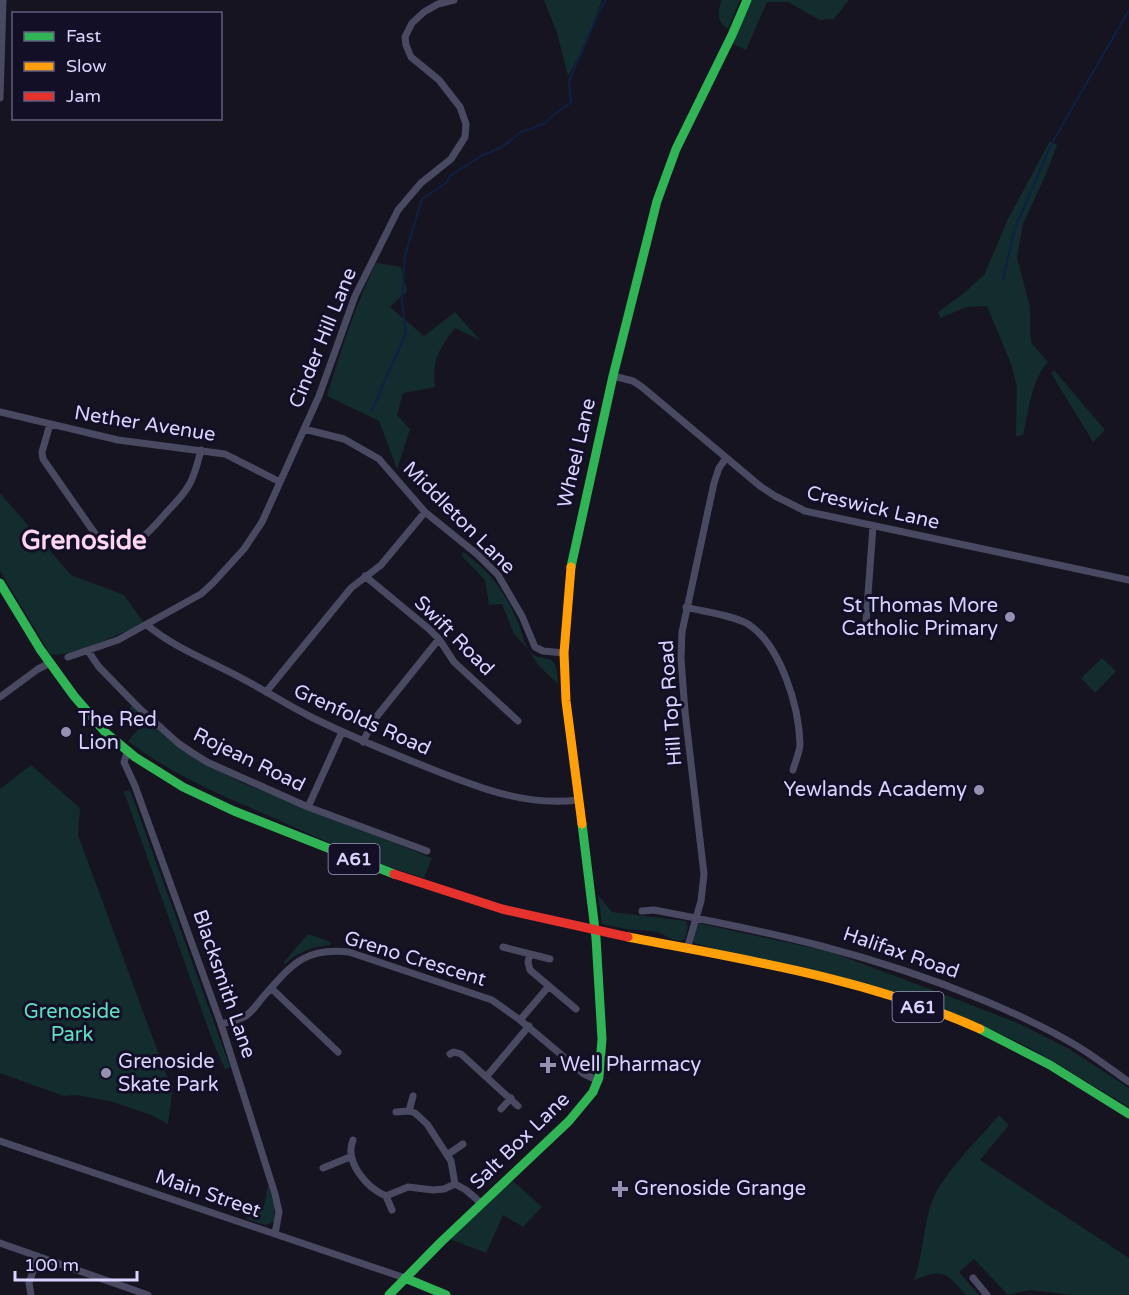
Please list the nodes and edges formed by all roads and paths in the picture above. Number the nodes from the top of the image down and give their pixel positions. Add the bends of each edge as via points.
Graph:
1 (3, 0) edge
2 (454, 0) edge
3 (746, 2) edge
4 (0, 98) edge
5 (613, 376) junction
6 (0, 412) edge
7 (50, 424) junction
8 (304, 429) junction
9 (201, 450) junction
10 (726, 458) junction
11 (280, 482) junction
12 (424, 512) junction
13 (873, 526) junction
14 (364, 576) junction
15 (1129, 580) edge
16 (0, 583) edge
17 (686, 608) junction
18 (866, 622) dead end
19 (147, 625) junction
20 (439, 639) junction
21 (88, 651) junction
22 (564, 653) junction
23 (68, 657) dead end
24 (48, 664) junction
25 (266, 692) junction
26 (0, 697) edge
27 (518, 720) dead end
28 (342, 732) junction
29 (363, 742) junction
30 (128, 750) junction
31 (793, 770) dead end
32 (579, 800) junction
33 (308, 807) junction
34 (427, 851) dead end
35 (642, 910) dead end
36 (695, 918) junction
37 (594, 931) junction
38 (503, 947) dead end
39 (687, 949) junction
40 (530, 954) junction
41 (549, 959) dead end
42 (549, 986) junction
43 (271, 988) junction
44 (576, 1009) dead end
45 (520, 1020) junction
46 (221, 1024) junction
47 (529, 1026) junction
48 (338, 1052) dead end
49 (450, 1054) dead end
50 (487, 1076) junction
51 (598, 1081) junction
52 (1129, 1082) edge
53 (413, 1096) dead end
54 (511, 1098) junction
55 (518, 1106) dead end
56 (501, 1109) dead end
57 (409, 1111) junction
58 (396, 1112) dead end
59 (1129, 1114) edge
60 (353, 1140) dead end
61 (0, 1141) edge
62 (463, 1144) dead end
63 (447, 1155) junction
64 (350, 1157) junction
65 (323, 1168) dead end
66 (455, 1184) junction
67 (386, 1196) junction
68 (481, 1203) junction
69 (392, 1210) dead end
70 (275, 1234) junction
71 (0, 1243) edge
72 (38, 1256) junction
73 (405, 1278) junction
74 (973, 1278) dead end
75 (31, 1295) edge
76 (148, 1295) edge
77 (389, 1295) edge
78 (446, 1295) edge
79 (987, 1295) edge

1 - 4 street
2 - 8 street, Cinder Hill Lane via 424,12 411,23 405,37 411,57 439,80 460,107 466,124 465,137 452,159 421,183 398,210 351,304
3 - 5 main road, Wheel Lane via 668,170
5 - 10 street, Creswick Lane via 642,387
5 - 22 main road, Wheel Lane via 572,556
6 - 7 street, Nether Avenue
7 - 9 street, Nether Avenue via 118,440
7 - 9 street via 43,459 96,535 123,547 137,542 180,498 192,480
8 - 11 street, Cinder Hill Lane
8 - 12 street, Middleton Lane via 344,439 373,455
9 - 11 street, Nether Avenue via 225,454
10 - 13 street, Creswick Lane via 790,505
10 - 17 street, Hill Top Road via 714,483
11 - 19 street, Cinder Hill Lane via 255,533 213,583
12 - 14 street via 381,565
12 - 22 street, Middleton Lane via 498,575 535,647
13 - 15 street, Creswick Lane
13 - 18 street
14 - 20 street, Swift Road
14 - 25 street
16 - 24 main road, A61
17 - 31 street via 749,625 780,662 789,682 800,744
17 - 36 street, Hill Top Road via 681,659 704,874
19 - 21 street, Cinder Hill Lane
19 - 25 street, Grenfolds Road via 168,641
20 - 27 street, Swift Road via 454,662
20 - 29 street via 373,721
21 - 23 street, Cinder Hill Lane
21 - 33 street, Rojean Road via 122,692 178,743 207,762
22 - 32 main road, Wheel Lane
24 - 26 street
24 - 30 main road, A61 via 94,720
25 - 28 street, Grenfolds Road
28 - 29 street, Grenfolds Road
28 - 33 street
29 - 32 street, Grenfolds Road via 499,794 540,802
30 - 37 main road, A61 via 205,797 341,855 461,897
30 - 46 street, Blacksmith Lane via 124,762
32 - 37 main road, Wheel Lane
33 - 34 street, Rojean Road
35 - 36 street, Halifax Road
36 - 39 street, Hill Top Road
36 - 52 street, Halifax Road via 830,947 923,976 1023,1018 1076,1046
37 - 39 main road, A61
37 - 51 main road, Salt Box Lane via 602,1050
38 - 40 street
39 - 59 main road, A61 via 819,976 957,1020 1028,1053
40 - 41 street
40 - 42 street via 528,966
42 - 44 street
42 - 45 street
43 - 45 street, Greno Crescent via 306,956 325,951 349,952 492,1000
43 - 46 street, Greno Crescent via 244,1017
43 - 48 street
45 - 47 street, Greno Crescent
46 - 70 street, Blacksmith Lane via 278,1205
47 - 50 street
47 - 51 street, Greno Crescent via 584,1074
49 - 50 street via 461,1054
50 - 54 street
51 - 68 main road, Salt Box Lane via 578,1112
53 - 57 street
54 - 55 street
54 - 56 street
57 - 58 street
57 - 63 street via 427,1124
60 - 64 street
61 - 70 street, Main Street
62 - 63 street
63 - 66 street
64 - 65 street
64 - 67 street via 368,1183
66 - 67 street via 444,1189 408,1187
66 - 68 street
67 - 69 street
68 - 73 main road, Salt Box Lane
70 - 73 street, Main Street
71 - 72 street
72 - 75 street via 29,1283
72 - 76 street
73 - 77 main road, Salt Box Lane
73 - 78 main road
74 - 79 street

